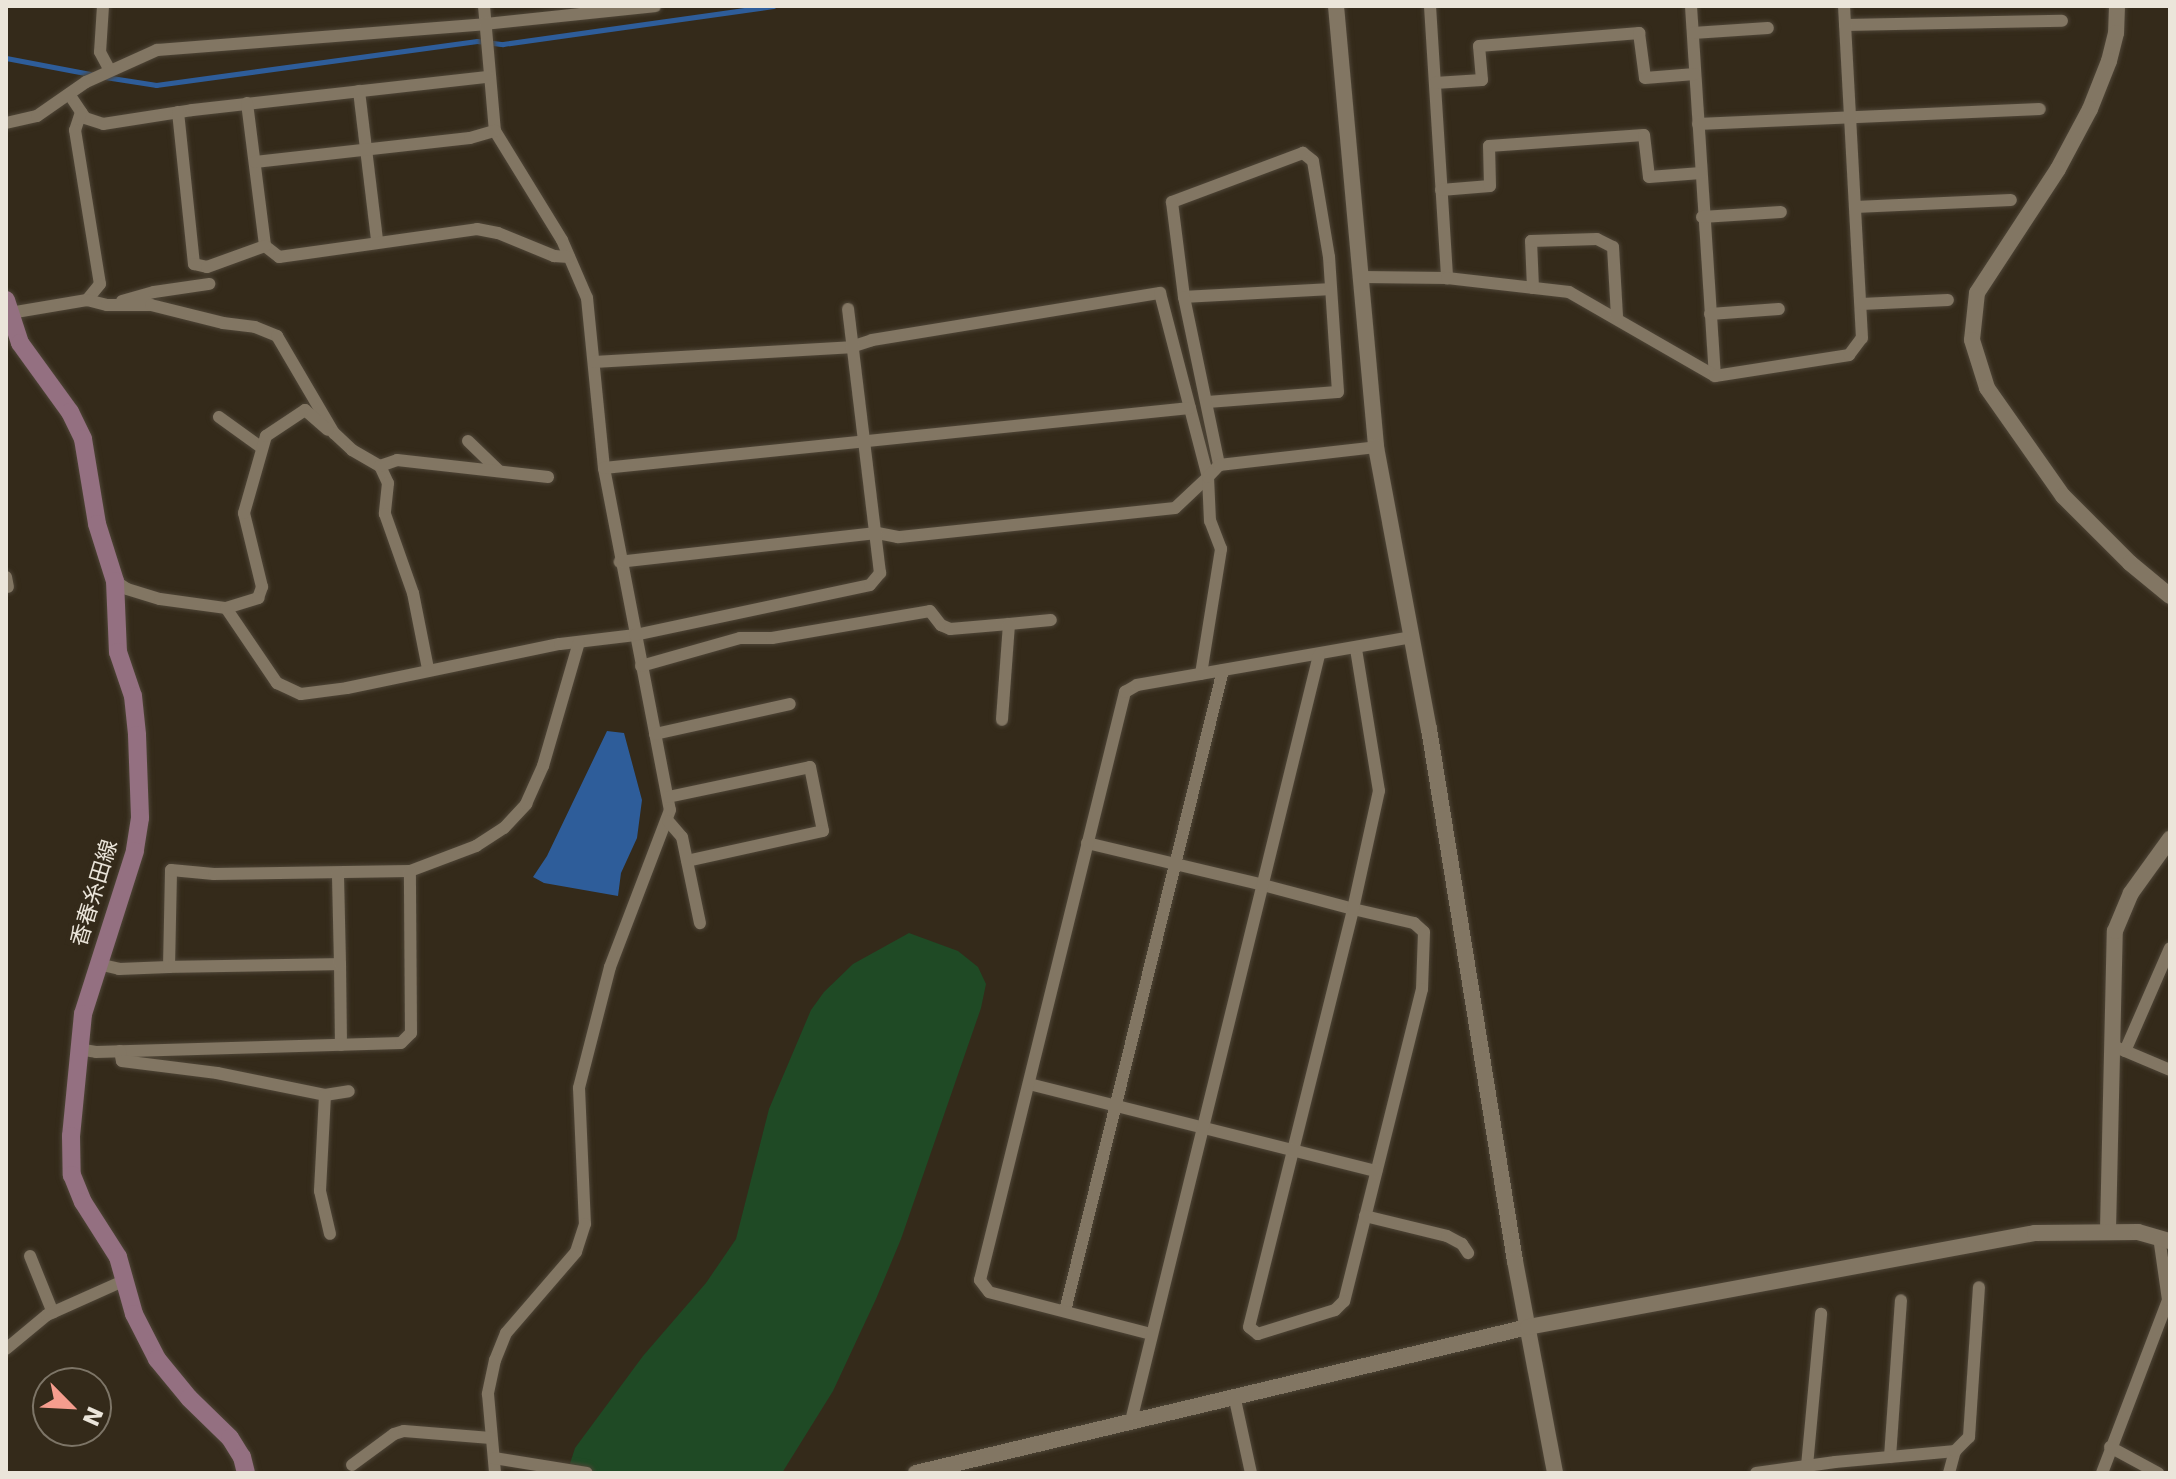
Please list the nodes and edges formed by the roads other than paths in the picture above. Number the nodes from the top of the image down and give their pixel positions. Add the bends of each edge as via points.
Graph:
1 (103, 6) edge
2 (484, 6) edge
3 (655, 6) edge
4 (1336, 6) edge
5 (1430, 6) edge
6 (1691, 6) edge
7 (1844, 6) edge
8 (2117, 6) edge
9 (619, 9) edge
10 (2062, 21) dead end
11 (485, 24) junction
12 (1845, 25) junction
13 (1768, 28) dead end
14 (1693, 33) junction
15 (110, 71) junction
16 (1695, 74) junction
17 (488, 77) junction
18 (1435, 83) junction
19 (359, 91) junction
20 (69, 94) junction
21 (247, 103) junction
22 (2040, 109) dead end
23 (81, 112) junction
24 (178, 112) junction
25 (1851, 119) junction
26 (6, 123) edge
27 (1698, 124) junction
28 (495, 131) junction
29 (364, 150) junction
30 (255, 162) junction
31 (1701, 173) junction
32 (1441, 190) junction
33 (2011, 200) dead end
34 (1855, 207) junction
35 (1781, 212) dead end
36 (1702, 217) junction
37 (377, 240) junction
38 (265, 246) junction
39 (569, 257) junction
40 (1363, 277) junction
41 (1447, 278) junction
42 (209, 284) dead end
43 (1533, 288) junction
44 (1331, 289) junction
45 (1184, 297) junction
46 (87, 300) junction
47 (1948, 300) dead end
48 (1861, 304) junction
49 (107, 305) junction
50 (8, 307) edge
51 (848, 309) dead end
52 (1779, 309) dead end
53 (1710, 314) junction
54 (1617, 316) junction
55 (851, 347) junction
56 (594, 362) junction
57 (1715, 376) junction
58 (1207, 402) junction
59 (1190, 408) junction
60 (219, 417) dead end
61 (334, 433) junction
62 (468, 441) dead end
63 (864, 441) junction
64 (1376, 447) junction
65 (262, 448) junction
66 (1219, 465) junction
67 (380, 466) junction
68 (604, 468) junction
69 (499, 471) junction
70 (548, 477) dead end
71 (1208, 477) junction
72 (877, 533) junction
73 (620, 562) junction
74 (115, 581) junction
75 (2170, 596) edge
76 (226, 608) junction
77 (1051, 620) dead end
78 (1009, 624) junction
79 (635, 635) junction
80 (1412, 637) junction
81 (579, 642) junction
82 (1356, 649) junction
83 (1319, 655) junction
84 (641, 666) junction
85 (428, 669) junction
86 (1223, 670) junction
87 (1201, 674) junction
88 (790, 704) dead end
89 (1002, 720) dead end
90 (655, 734) junction
91 (668, 797) junction
92 (668, 821) junction
93 (2170, 839) edge
94 (1087, 843) junction
95 (687, 861) junction
96 (1175, 864) junction
97 (410, 871) junction
98 (338, 873) junction
99 (1263, 885) junction
100 (1353, 909) junction
101 (700, 923) dead end
102 (2170, 948) edge
103 (98, 964) junction
104 (340, 964) junction
105 (169, 967) junction
106 (341, 1045) junction
107 (2119, 1048) junction
108 (78, 1049) junction
109 (120, 1051) junction
110 (2170, 1070) edge
111 (1029, 1084) junction
112 (349, 1091) dead end
113 (325, 1095) junction
114 (1115, 1106) junction
115 (1203, 1127) junction
116 (1291, 1150) junction
117 (1376, 1171) junction
118 (1365, 1216) junction
119 (2108, 1230) junction
120 (330, 1234) dead end
121 (2164, 1239) edge
122 (1468, 1253) dead end
123 (30, 1256) dead end
124 (123, 1281) junction
125 (1979, 1287) dead end
126 (1901, 1300) dead end
127 (2169, 1300) edge
128 (1065, 1311) junction
129 (53, 1313) junction
130 (1821, 1314) dead end
131 (1528, 1327) junction
132 (1151, 1334) junction
133 (6, 1349) edge
134 (1234, 1395) junction
135 (1131, 1421) junction
136 (491, 1438) junction
137 (2110, 1447) junction
138 (1955, 1451) junction
139 (1890, 1457) junction
140 (494, 1458) junction
141 (352, 1465) dead end
142 (1807, 1466) junction
143 (1836, 1467) edge
144 (2155, 1471) edge
145 (2170, 1472) edge
146 (246, 1473) edge
147 (495, 1473) edge
148 (587, 1473) edge
149 (916, 1473) edge
150 (1251, 1473) edge
151 (1555, 1473) edge
152 (1756, 1473) edge
153 (1949, 1473) edge
154 (2102, 1473) edge

1 - 15 street via 100,52
2 - 11 street
3 - 9 street
4 - 40 street
5 - 18 street
6 - 14 street
7 - 12 street
8 - 75 street via 2109,61 2090,109 2058,169 1977,293 1972,340 1987,388 2063,496
9 - 11 street
10 - 12 street
11 - 15 street via 157,50
11 - 17 street
12 - 25 street
13 - 14 street
14 - 16 street
15 - 20 street
16 - 18 street via 1645,78 1639,33 1479,46 1482,80
16 - 27 street
17 - 19 street
17 - 28 street
18 - 32 street
19 - 21 street
19 - 29 street
20 - 23 street
20 - 26 street via 37,116
21 - 24 street
21 - 30 street
22 - 25 street
23 - 24 street via 103,124
23 - 46 street via 75,130 100,284
24 - 38 street via 194,264 207,267
25 - 27 street
25 - 34 street
27 - 31 street
28 - 29 street
28 - 39 street
29 - 30 street
29 - 37 street
30 - 38 street
31 - 32 street via 1649,177 1644,135 1489,146 1490,186
31 - 36 street
32 - 41 street
33 - 34 street
34 - 48 street
35 - 36 street
36 - 53 street
37 - 38 street via 279,257
37 - 39 street via 477,229
39 - 56 street via 587,298
40 - 41 street
40 - 64 street
41 - 43 street
42 - 49 street
43 - 54 street via 1569,292
43 - 54 street via 1531,241 1597,239 1613,247
44 - 45 street
44 - 45 street via 1313,161 1303,153 1172,202
44 - 58 street via 1338,392
45 - 58 street
46 - 49 street
46 - 50 street
47 - 48 street
48 - 57 street via 1862,338 1849,355
49 - 61 street via 151,305 277,336
50 - 74 main road, 香春糸田線 via 20,343 83,439 97,524
51 - 55 street
52 - 53 street
53 - 57 street
54 - 57 street
55 - 56 street
55 - 59 street via 1160,293
55 - 63 street
56 - 68 street
58 - 66 street
59 - 63 street
59 - 71 street
60 - 65 street
61 - 65 street via 305,410 266,436
61 - 67 street
62 - 69 street
63 - 68 street
63 - 72 street
64 - 66 street
64 - 80 street
65 - 76 street via 244,513 262,587 258,598
66 - 71 street
67 - 69 street via 397,460
67 - 85 street via 388,483 385,514 413,593
68 - 73 street
69 - 70 street
71 - 72 street via 1175,508 898,537
71 - 87 street via 1210,521 1221,549
72 - 73 street
72 - 79 street via 880,573 870,585
73 - 79 street
74 - 76 street via 160,599
74 - 103 main road, 香春糸田線 via 118,652 135,709 140,818 135,851
76 - 85 street via 277,683 301,694
77 - 78 street
78 - 84 street via 950,629 930,611 922,611 772,638 740,638
78 - 89 street
79 - 81 street
79 - 84 street
80 - 82 street
80 - 131 street
81 - 85 street
81 - 97 street via 543,766 526,804 504,828 476,846
82 - 83 street
82 - 100 street via 1379,791
83 - 86 street
83 - 99 street
84 - 90 street
86 - 87 street
86 - 96 street
87 - 94 street via 1137,685 1125,692
88 - 90 street
90 - 91 street
91 - 92 street
91 - 95 street via 810,767 823,831
92 - 95 street via 682,837
92 - 136 street via 610,967 579,1088 585,1224 576,1252 506,1333 488,1394
93 - 107 street via 2131,893 2115,931
94 - 96 street
94 - 111 street
95 - 101 street
96 - 99 street
96 - 114 street
97 - 98 street
97 - 106 street via 411,1033 401,1043
98 - 104 street
98 - 105 street via 171,870
99 - 100 street
99 - 115 street
100 - 116 street
100 - 117 street via 1414,923 1424,932 1422,989
102 - 107 street
103 - 105 street via 119,969
103 - 108 main road, 香春糸田線
104 - 105 street
104 - 106 street
106 - 109 street
107 - 110 street
107 - 119 street
108 - 109 street
108 - 124 main road, 香春糸田線 via 72,1175 118,1257
109 - 113 street via 122,1061
111 - 114 street
111 - 128 street via 980,1280 989,1292
112 - 113 street
113 - 120 street via 320,1191
114 - 115 street
114 - 128 street
115 - 116 street
115 - 132 street
116 - 117 street
116 - 118 street via 1249,1327 1258,1334 1335,1310 1344,1301
117 - 118 street
118 - 122 street via 1447,1236
119 - 121 street
119 - 131 street via 2035,1233
121 - 127 street
123 - 129 street
124 - 129 street
124 - 146 main road, 香春糸田線 via 157,1359 230,1438
125 - 138 street via 1969,1437
126 - 139 street
127 - 137 street
128 - 132 street
129 - 133 street
130 - 142 street
131 - 134 street
131 - 151 street
132 - 135 street
134 - 135 street
134 - 150 street
135 - 149 street
136 - 140 street
136 - 141 street via 404,1431
137 - 144 street
137 - 154 street
138 - 139 street
138 - 153 street
139 - 143 street
140 - 147 street
140 - 148 street
142 - 143 street
142 - 152 street
144 - 145 street

